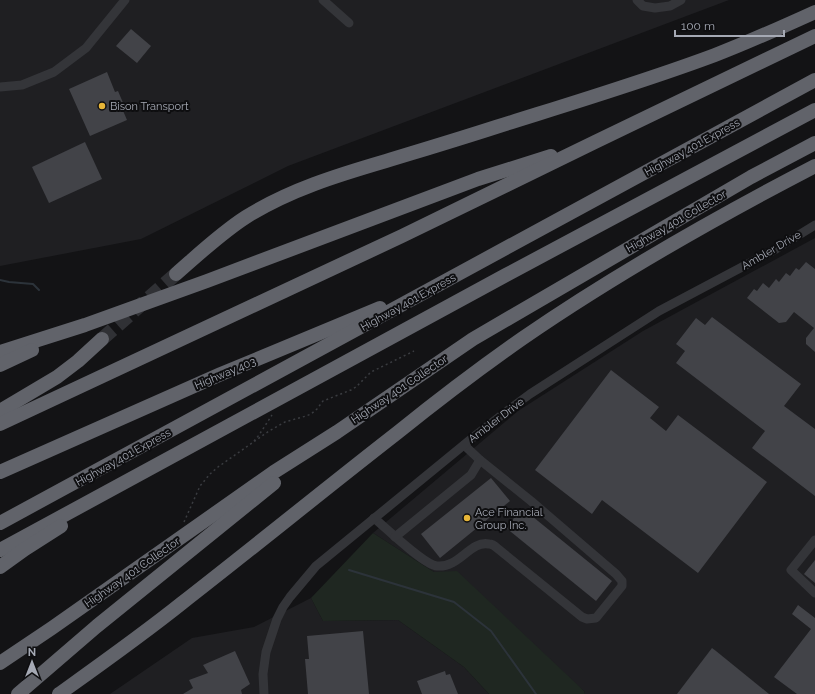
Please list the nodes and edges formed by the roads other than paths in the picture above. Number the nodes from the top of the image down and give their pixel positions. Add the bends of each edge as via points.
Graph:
1 (125, 0) edge
2 (324, 0) edge
3 (637, 0) edge
4 (681, 0) edge
5 (815, 12) edge
6 (349, 22) dead end
7 (815, 36) edge
8 (815, 80) edge
9 (0, 87) edge
10 (815, 110) edge
11 (595, 142) junction
12 (815, 142) edge
13 (815, 166) edge
14 (815, 225) edge
15 (176, 274) tunnel mouth
16 (451, 278) junction
17 (85, 325) junction
18 (102, 339) tunnel mouth
19 (0, 352) edge
20 (0, 365) edge
21 (0, 411) edge
22 (0, 424) edge
23 (337, 432) junction
24 (464, 445) junction
25 (177, 454) junction
26 (480, 460) junction
27 (0, 472) edge
28 (374, 518) junction
29 (0, 523) edge
30 (395, 537) junction
31 (815, 540) edge
32 (0, 550) edge
33 (0, 567) edge
34 (815, 593) edge
35 (0, 663) edge
36 (18, 694) edge
37 (59, 694) edge
38 (264, 694) edge

1 - 9 street via 86,48 54,72 22,85
2 - 6 street
3 - 4 street via 643,6 655,8 670,6
5 - 15 highway via 716,55 627,86 314,184 280,198 247,216 218,236
7 - 11 highway
8 - 16 highway, Highway 401 Express
10 - 25 highway, Highway 401 Express
11 - 17 highway via 478,179
11 - 22 highway via 402,236
12 - 23 highway, Highway 401 Collector via 473,339
13 - 37 highway via 685,236 523,338 446,394 125,647
14 - 24 street, Ambler Drive via 776,249 659,310 536,390
16 - 27 highway, Highway 403 via 221,374
16 - 29 highway, Highway 401 Express
17 - 19 highway
17 - 20 highway
18 - 21 highway via 57,377
23 - 35 highway, Highway 401 Collector via 274,472
23 - 36 highway via 96,626
24 - 26 street
24 - 28 street, Ambler Drive
25 - 32 highway, Highway 401 Express
25 - 33 highway
26 - 30 street via 471,476
26 - 30 street via 622,581 622,586 596,618 582,617 490,544 478,545 451,564 438,566 427,562
28 - 30 street
28 - 38 street, Ambler Drive via 316,566 283,608 266,652
31 - 34 street via 791,570

